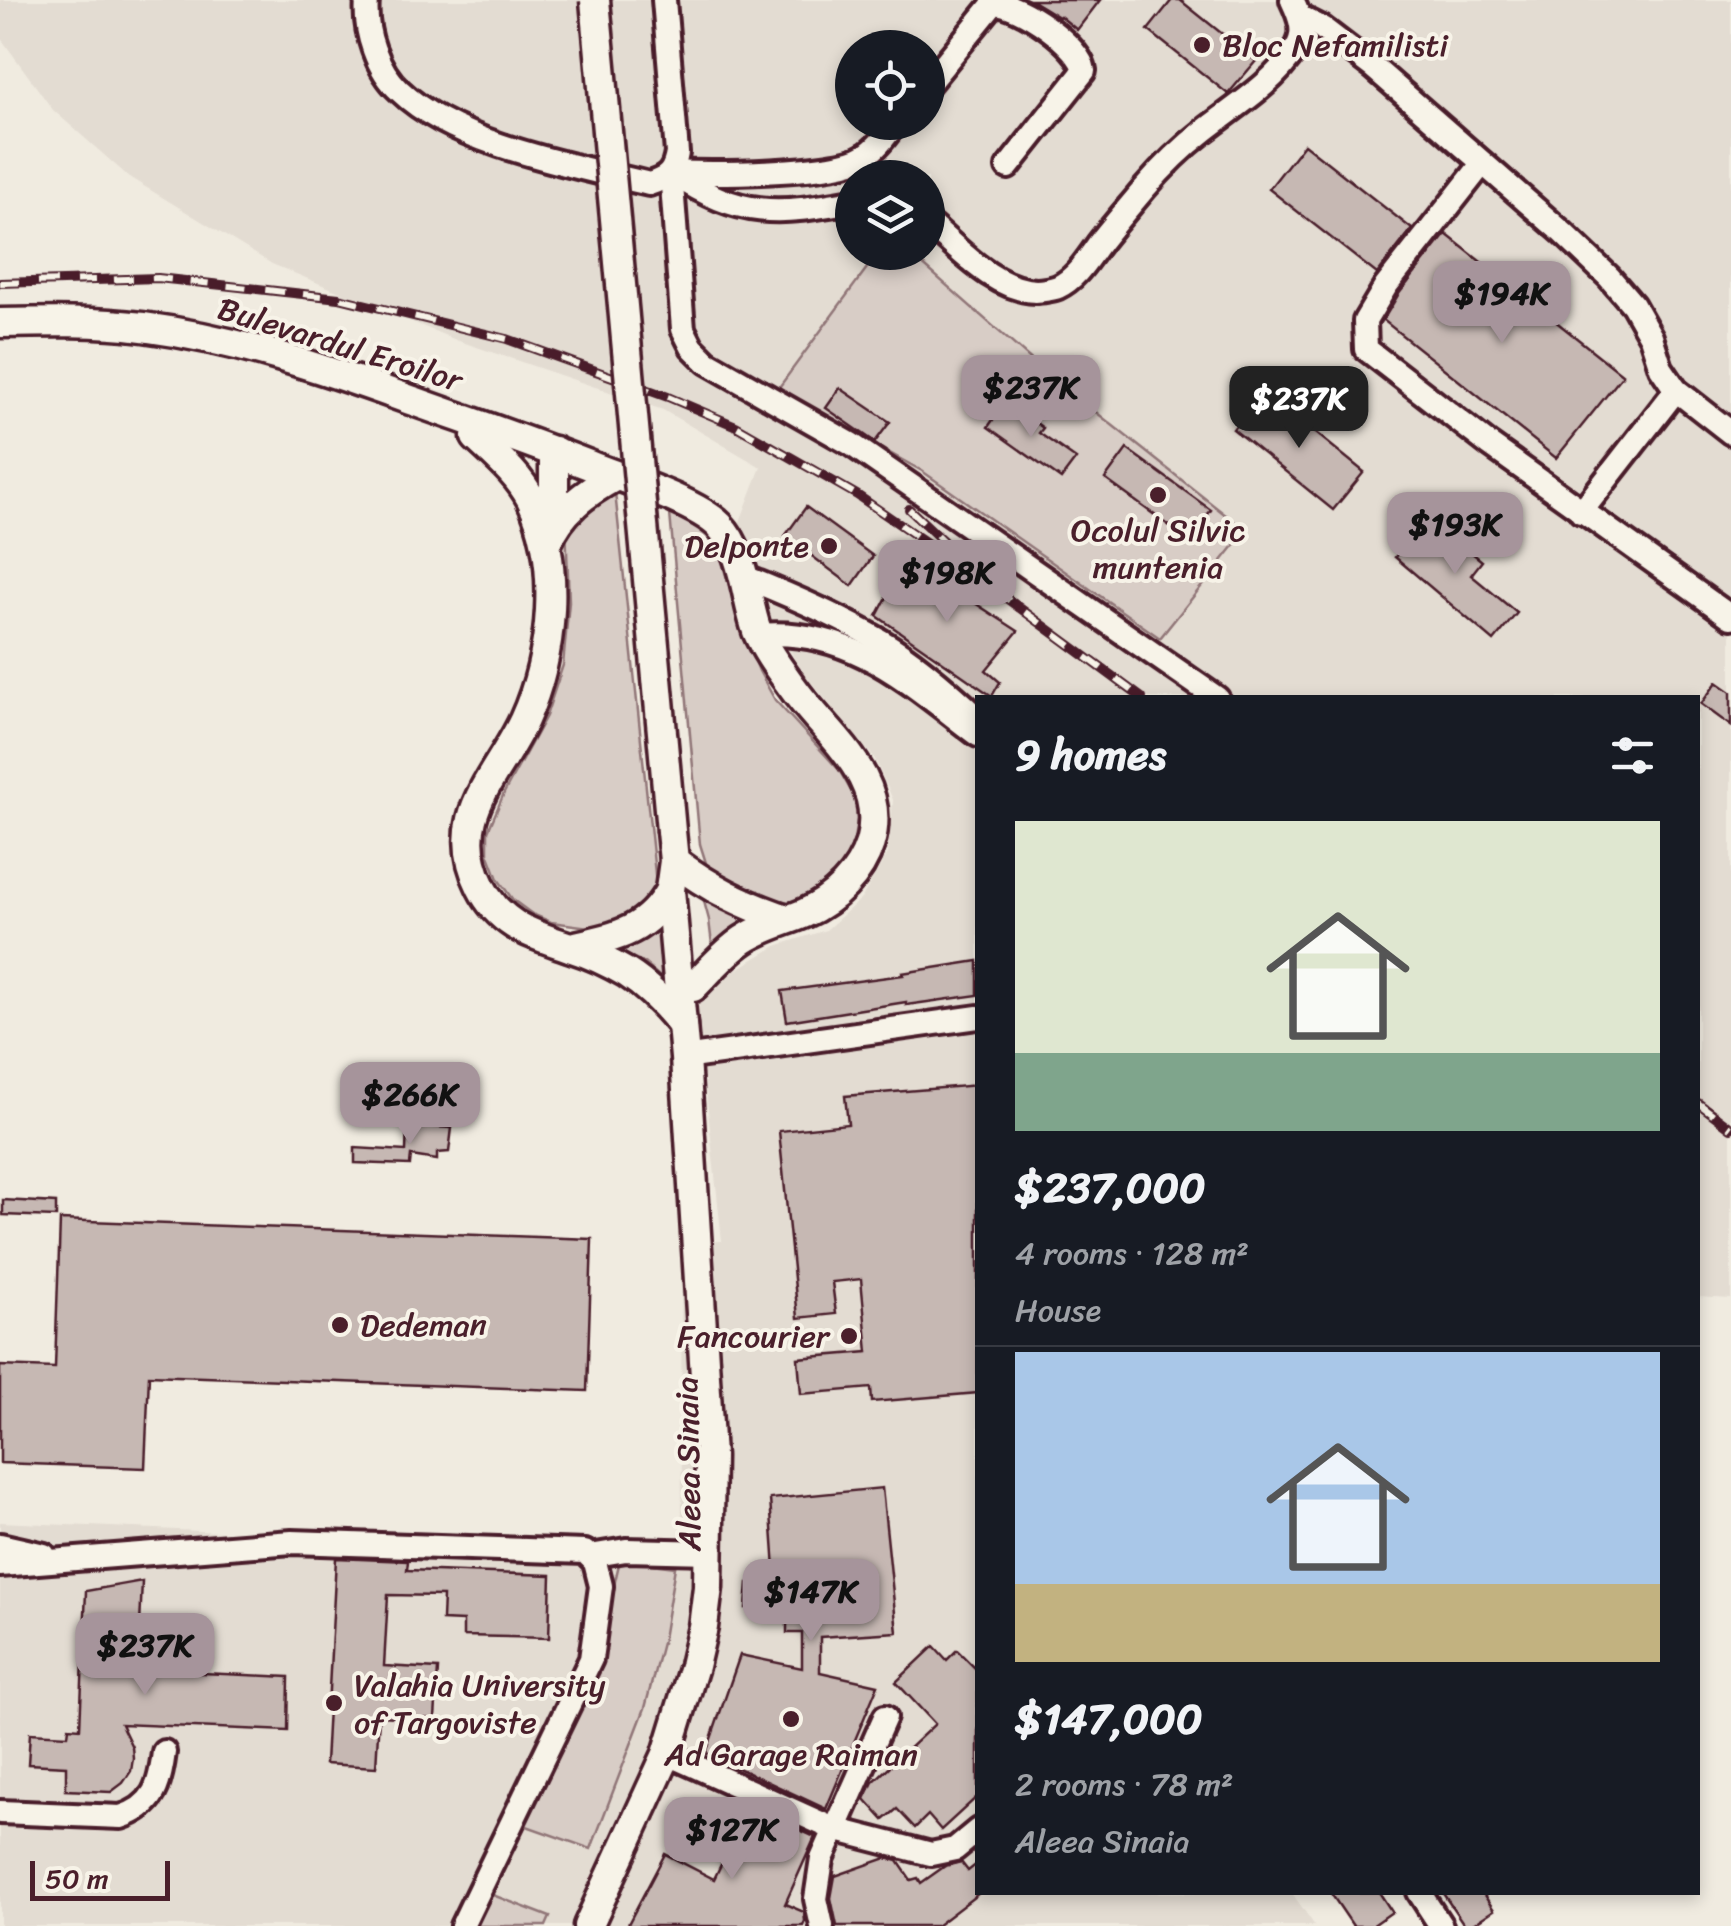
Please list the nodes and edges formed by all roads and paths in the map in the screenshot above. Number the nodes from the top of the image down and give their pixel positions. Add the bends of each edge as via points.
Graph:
1 (367, 0) edge
2 (595, 0) edge
3 (664, 0) edge
4 (1296, 8) edge
5 (945, 63) edge
6 (880, 140) edge
7 (1482, 164) junction
8 (1008, 167) dead end
9 (672, 172) junction
10 (835, 204) edge
11 (945, 237) edge
12 (0, 323) edge
13 (0, 339) edge
14 (1676, 390) junction
15 (1731, 432) edge
16 (476, 437) junction
17 (545, 448) junction
18 (616, 476) junction
19 (530, 499) junction
20 (1581, 512) junction
21 (551, 534) junction
22 (742, 576) junction
23 (1731, 617) edge
24 (759, 635) junction
25 (1214, 695) edge
26 (975, 715) edge
27 (975, 733) edge
28 (674, 861) junction
29 (670, 890) junction
30 (786, 919) junction
31 (571, 947) junction
32 (694, 987) junction
33 (975, 1017) edge
34 (682, 1025) junction
35 (698, 1056) junction
36 (0, 1545) edge
37 (710, 1552) junction
38 (590, 1556) junction
39 (67, 1560) junction
40 (0, 1565) edge
41 (885, 1717) dead end
42 (164, 1752) dead end
43 (681, 1760) junction
44 (0, 1812) edge
45 (834, 1829) junction
46 (975, 1832) edge
47 (1421, 1895) edge
48 (462, 1926) edge
49 (588, 1926) edge
50 (604, 1926) edge
51 (822, 1926) edge
52 (1441, 1926) edge

1 - 9 street via 379,64 420,108 475,135 577,167 649,184
2 - 28 main road, Aleea Sinaia, bridge
3 - 9 street via 678,152
4 - 7 street
4 - 11 street via 1298,47 1272,78 1180,151 1057,287 1036,291 1005,283
5 - 8 street via 994,2 1025,14 1083,61 1084,71
6 - 9 street via 863,158 810,168
7 - 14 street via 1633,304
7 - 20 street via 1386,286 1366,321 1366,349
9 - 10 street via 726,204 764,211
9 - 25 street via 683,329 692,348 851,444
12 - 17 main road, Bulevardul Eroilor via 140,327 251,347
13 - 16 main road, Bulevardul Eroilor via 84,338 213,354
14 - 15 street
14 - 20 street
16 - 17 main road, Bulevardul Eroilor
16 - 19 main road
17 - 18 main road, Bulevardul Eroilor
17 - 19 main road
17 - 21 main road
18 - 21 main road via 571,506
18 - 22 main road, Bulevardul Eroilor via 706,514 730,540
19 - 21 main road
20 - 23 street
21 - 31 main road via 544,662 524,719 485,782 470,836 472,864 497,911 532,936
22 - 24 main road, Bulevardul Eroilor
22 - 26 street via 884,642
24 - 27 street via 815,637 848,648 902,678
24 - 30 main road, Bulevardul Eroilor via 798,695 846,749 870,795 872,816 870,842 848,882 821,904
28 - 29 main road, Aleea Sinaia
28 - 30 main road via 718,892
28 - 32 main road, Aleea Sinaia via 685,889
29 - 31 main road via 640,926
29 - 34 main road, Aleea Sinaia
30 - 32 main road, Bulevardul Eroilor via 744,940
31 - 34 main road via 628,974
32 - 35 main road, Aleea Sinaia
33 - 35 street
34 - 37 main road, Aleea Sinaia via 707,1389
35 - 43 main road, Aleea Sinaia via 724,1394 726,1550 715,1643
36 - 39 street
37 - 38 street
37 - 49 main road, Aleea Sinaia via 703,1627 682,1709
38 - 39 street via 292,1542
38 - 48 street via 601,1586 591,1659
39 - 40 street
41 - 45 street
42 - 44 street via 157,1789 135,1812
43 - 45 street
43 - 50 main road, Aleea Sinaia
45 - 46 street via 931,1854 955,1849
45 - 51 street via 816,1899
47 - 52 street

